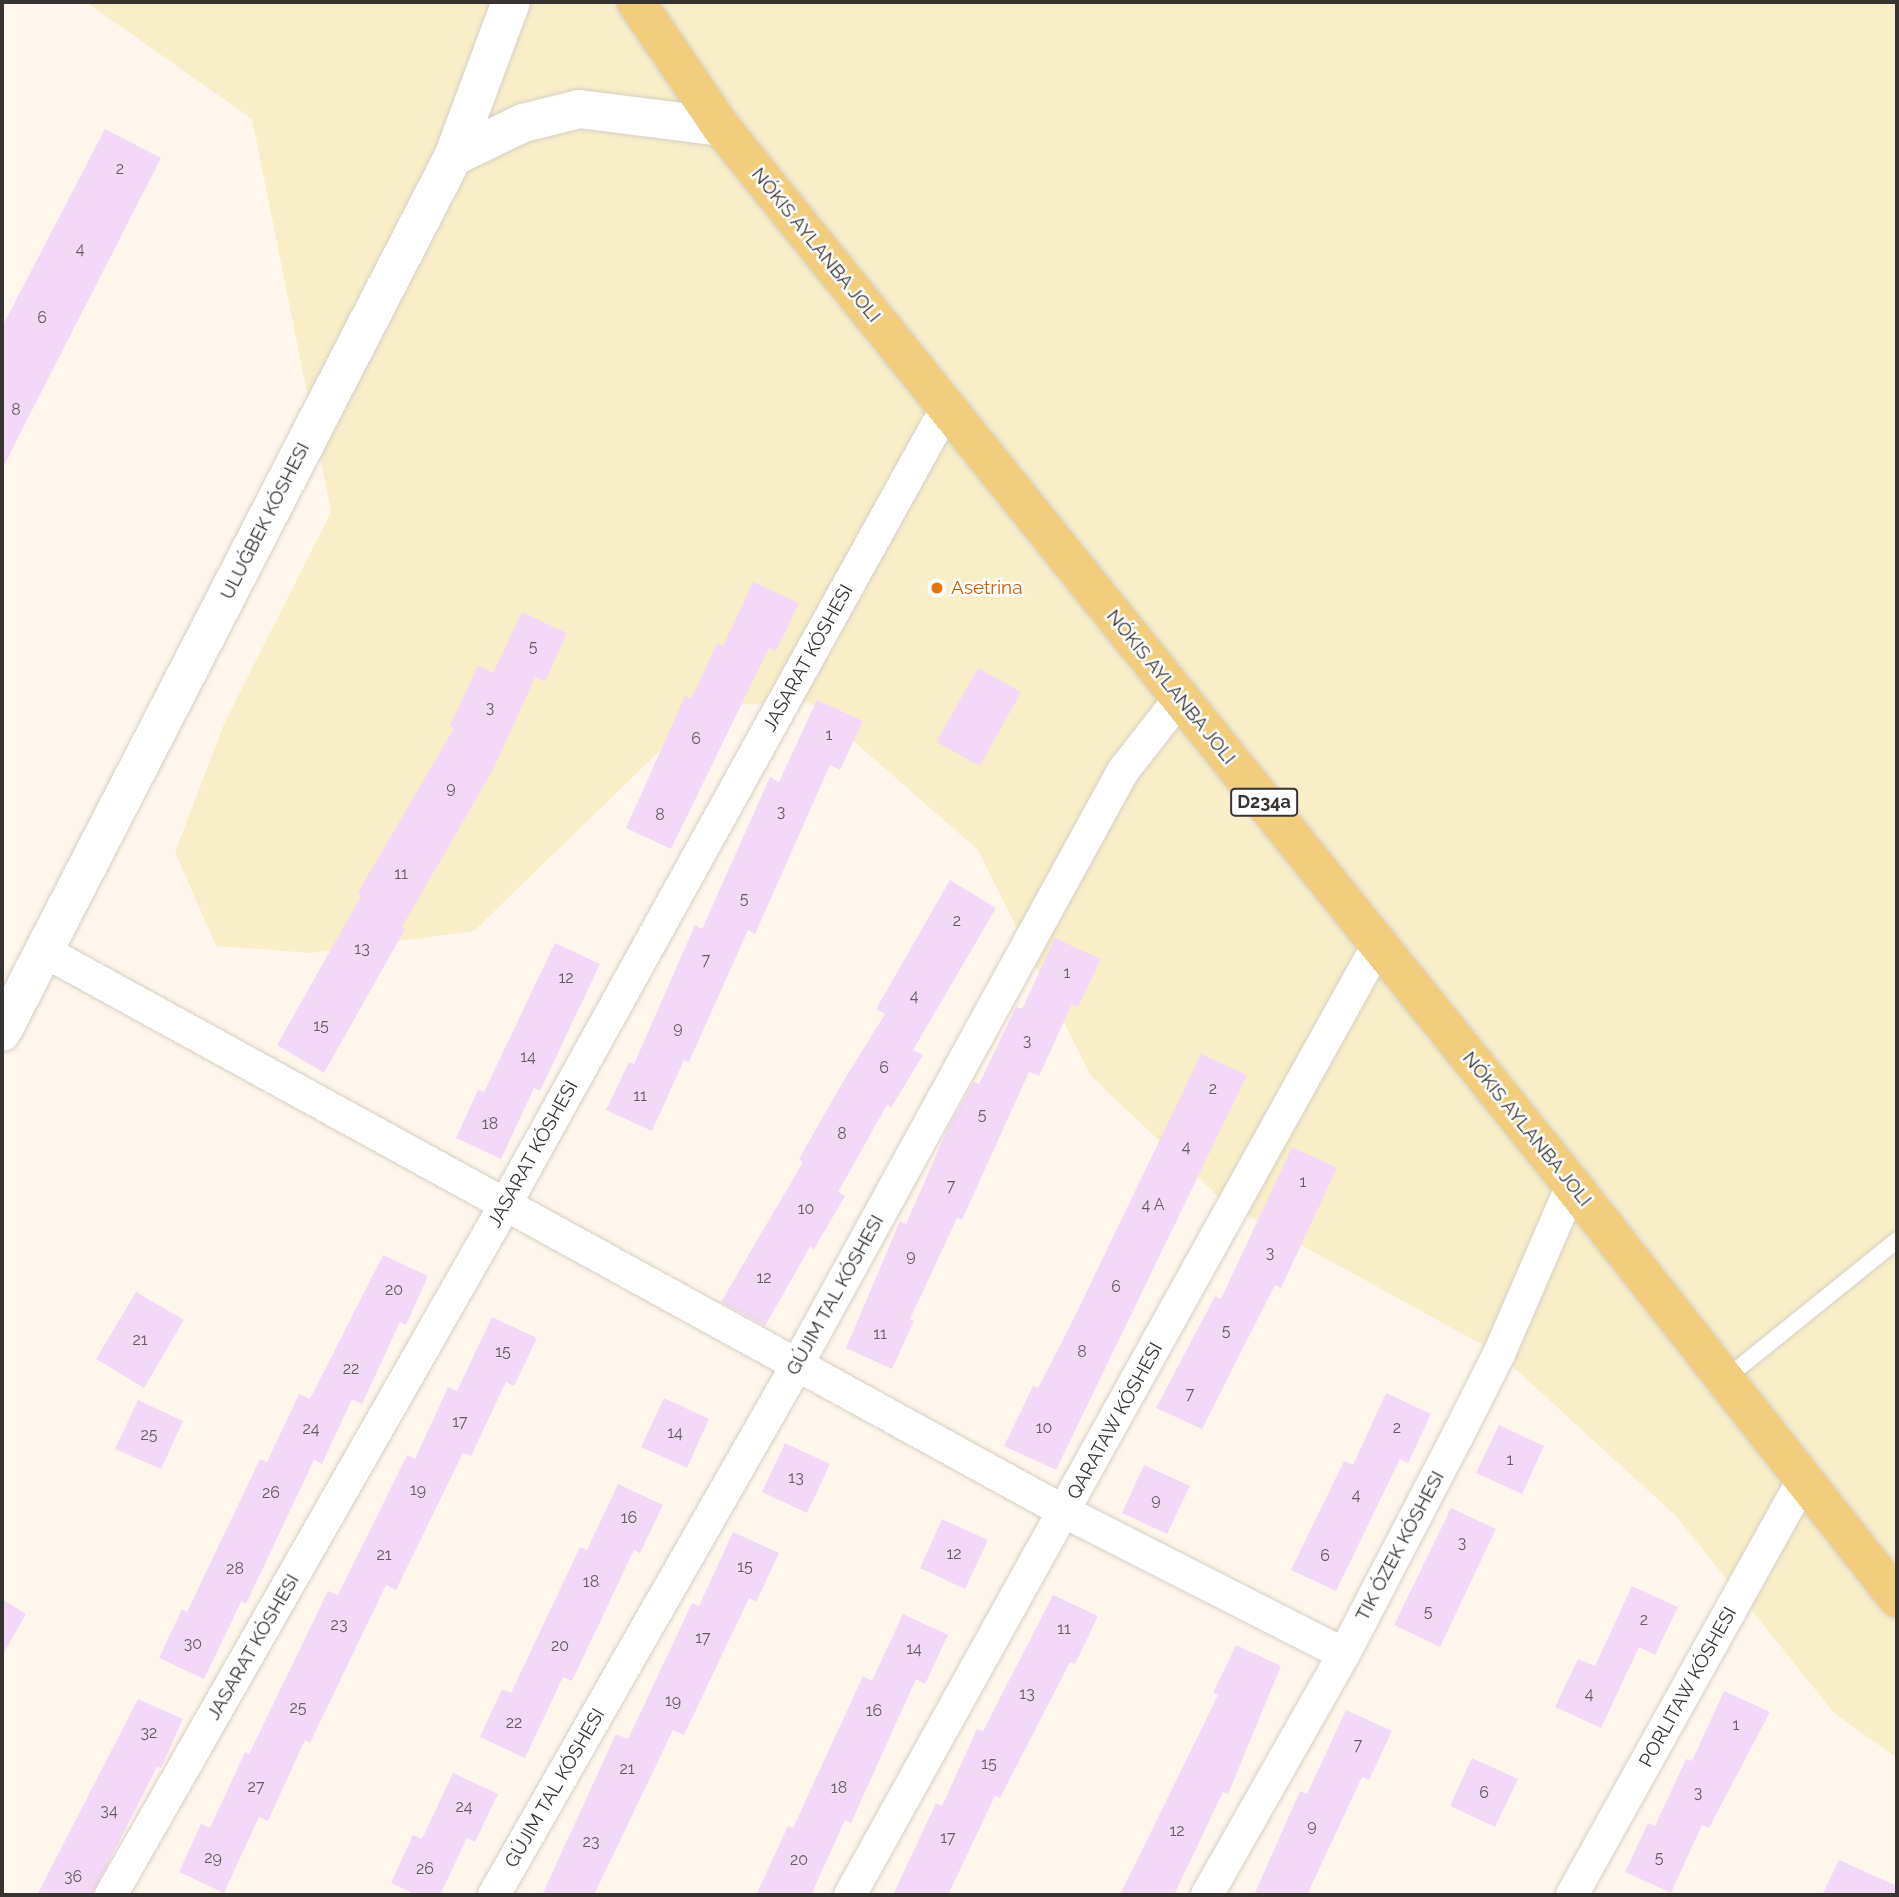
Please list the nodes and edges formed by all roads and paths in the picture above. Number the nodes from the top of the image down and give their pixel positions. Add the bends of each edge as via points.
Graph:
1 (511, 2) edge
2 (636, 2) edge
3 (721, 127) junction
4 (453, 157) junction
5 (947, 408) junction
6 (1181, 698) junction
7 (1378, 946) junction
8 (43, 950) junction
9 (2, 1032) edge
10 (1572, 1185) junction
11 (505, 1205) junction
12 (1897, 1240) edge
13 (797, 1364) junction
14 (1725, 1379) junction
15 (1804, 1479) junction
16 (1065, 1512) junction
17 (1897, 1598) edge
18 (1344, 1654) junction
19 (111, 1895) edge
20 (494, 1895) edge
21 (850, 1895) edge
22 (1207, 1895) edge
23 (1572, 1895) edge

1 - 4 street, ULUǴBEK KÓSHESI
2 - 3 main road, D234a
3 - 4 street via 579,109 523,123
3 - 5 main road, D234a
4 - 8 street, ULUǴBEK KÓSHESI
5 - 6 main road, D234a
5 - 11 street, JASARAT KÓSHESI
6 - 7 main road, D234a
6 - 13 street, GÚJIM TAL KÓSHESI via 1124,771
7 - 10 main road, D234a
7 - 16 street, QARATAW KÓSHESI
8 - 9 street, ULUǴBEK KÓSHESI
8 - 11 street
10 - 14 main road, D234a
10 - 18 street, TIK ÓZEK KÓSHESI via 1499,1354
11 - 13 street
11 - 19 street, JASARAT KÓSHESI
12 - 14 lane
13 - 16 street
13 - 20 street, GÚJIM TAL KÓSHESI
14 - 15 main road, D234a
15 - 17 main road, D234a
15 - 23 street
16 - 18 street
16 - 21 street, QARATAW KÓSHESI
18 - 22 street, TIK ÓZEK KÓSHESI

